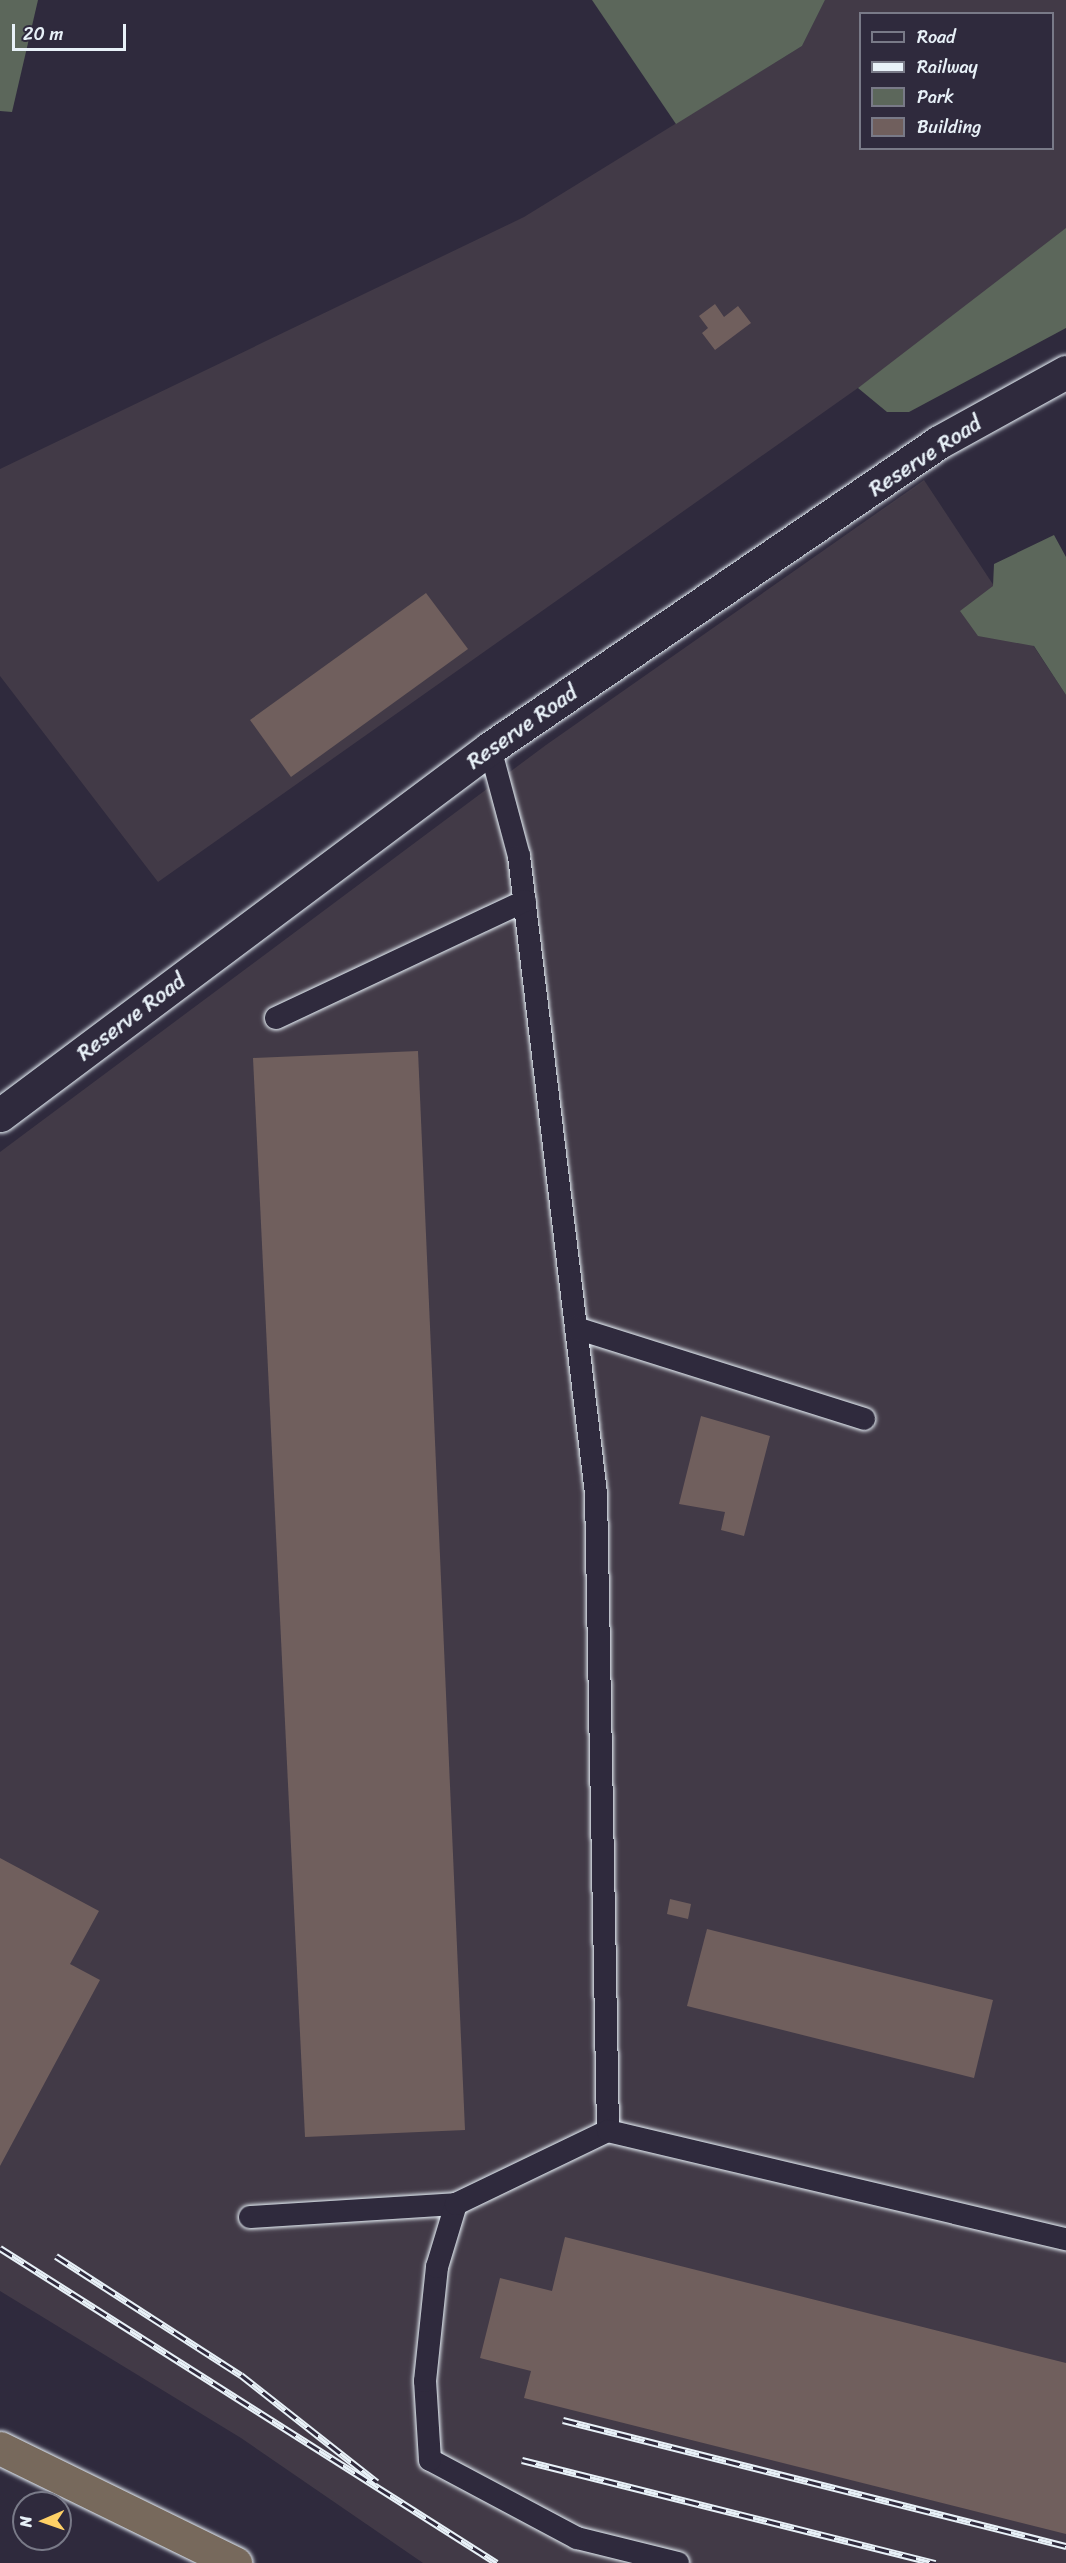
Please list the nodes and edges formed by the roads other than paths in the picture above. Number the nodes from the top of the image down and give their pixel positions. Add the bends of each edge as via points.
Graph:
1 (1066, 372) edge
2 (490, 748) junction
3 (525, 901) junction
4 (276, 1018) dead end
5 (0, 1115) edge
6 (576, 1328) junction
7 (864, 1419) dead end
8 (608, 2131) junction
9 (456, 2204) junction
10 (250, 2217) dead end
11 (1066, 2239) edge
12 (0, 2448) edge
13 (235, 2563) edge
14 (678, 2563) edge

1 - 2 street, Reserve Road via 939,442
2 - 3 lane via 519,856
2 - 5 street, Reserve Road
3 - 4 lane
3 - 6 lane
6 - 7 lane
6 - 8 lane via 596,1493
8 - 9 lane
8 - 11 lane
9 - 10 lane
9 - 14 lane via 437,2267 425,2381 430,2460 577,2538
12 - 13 highway

